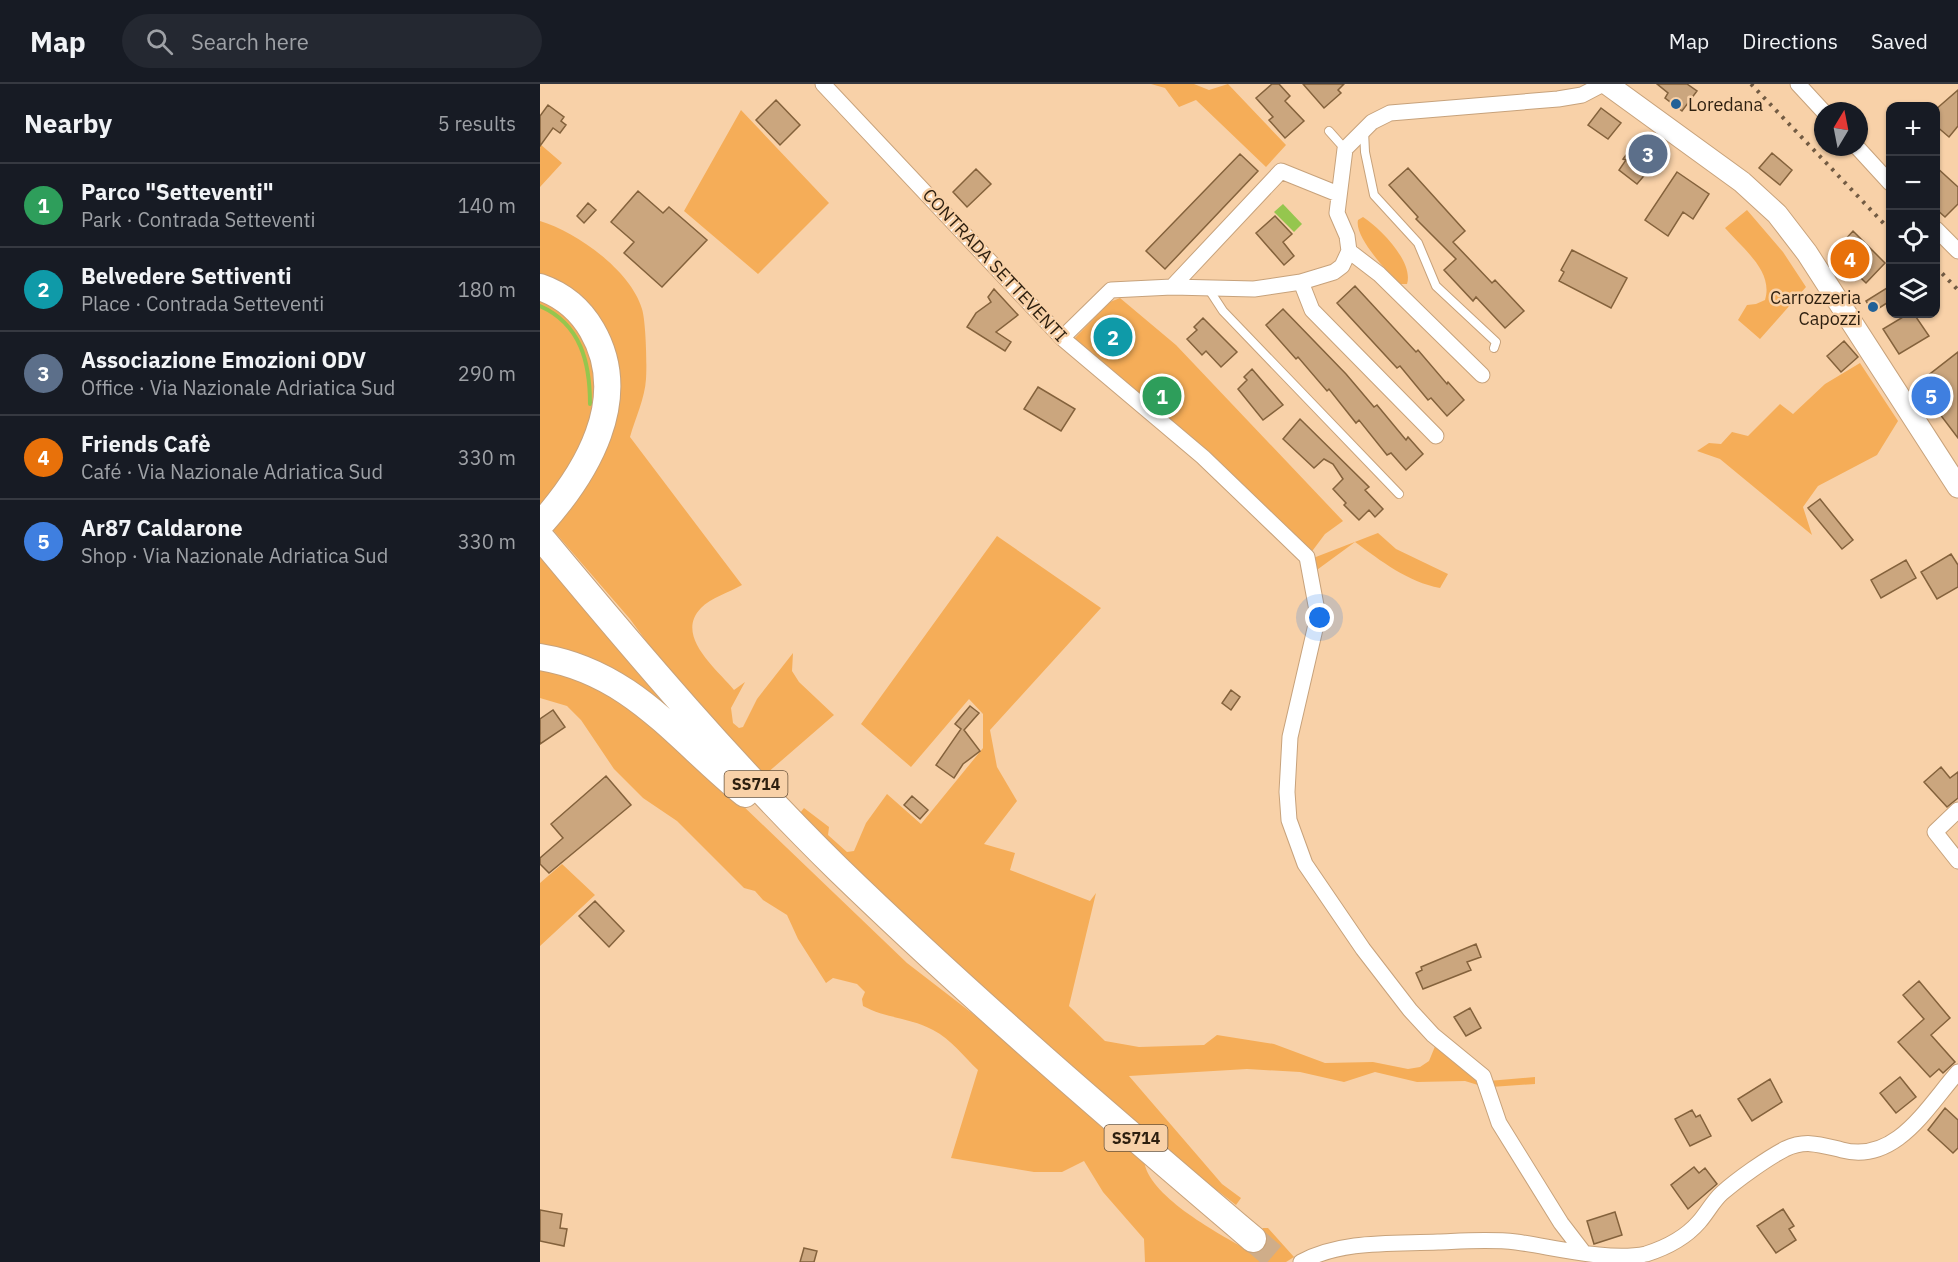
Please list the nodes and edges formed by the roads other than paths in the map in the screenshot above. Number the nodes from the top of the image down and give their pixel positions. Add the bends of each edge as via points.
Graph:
1 (823, 84) edge
2 (1570, 84) edge
3 (1605, 84) edge
4 (1798, 84) edge
5 (1558, 99) junction
6 (1815, 102) edge
7 (1364, 130) junction
8 (1329, 131) dead end
9 (1345, 149) junction
10 (1865, 156) edge
11 (1886, 179) edge
12 (1338, 194) junction
13 (1940, 234) edge
14 (1349, 251) junction
15 (1958, 251) edge
16 (1302, 282) junction
17 (1172, 287) junction
18 (540, 288) edge
19 (1208, 288) junction
20 (1062, 338) junction
21 (1494, 348) dead end
22 (1482, 375) dead end
23 (1436, 436) dead end
24 (1958, 487) edge
25 (1399, 494) dead end
26 (542, 533) edge
27 (540, 657) edge
28 (1958, 810) edge
29 (1958, 861) edge
30 (837, 867) junction
31 (1958, 1072) edge
32 (1253, 1239) tunnel mouth
33 (1584, 1253) junction
34 (1300, 1262) edge

1 - 20 street, CONTRADA SETTEVENTI
2 - 5 street
3 - 5 street via 1582,95
3 - 24 main road via 1742,182 1777,214 1807,253
4 - 6 street
5 - 7 street via 1390,113
7 - 9 street
7 - 21 lane via 1374,195 1418,243 1436,286 1496,342
8 - 9 lane
9 - 12 street
10 - 11 street
12 - 14 street via 1337,213
12 - 17 street via 1281,171
13 - 15 street
14 - 16 street via 1342,266 1334,272
14 - 22 street
16 - 19 street via 1254,289
16 - 23 street via 1312,310
17 - 19 street
17 - 20 street via 1111,290
18 - 26 highway via 559,295 579,312 594,333 607,376 606,403 598,436
19 - 25 lane via 1222,311
20 - 33 street, CONTRADA SETTEVENTI via 1203,457 1306,559 1318,616 1290,737 1287,792 1289,820 1305,864 1410,1010 1433,1035 1483,1076 1499,1124
26 - 30 highway, SS714 via 696,720
27 - 30 highway via 585,668 639,698 733,784
28 - 29 street via 1935,832
30 - 32 highway, SS714 via 1019,1037
31 - 33 street via 1899,1140 1881,1150 1860,1153 1818,1143 1785,1149 1721,1194 1698,1224 1681,1238 1644,1255 1612,1257
33 - 34 street via 1513,1242 1473,1241 1363,1245 1336,1249

